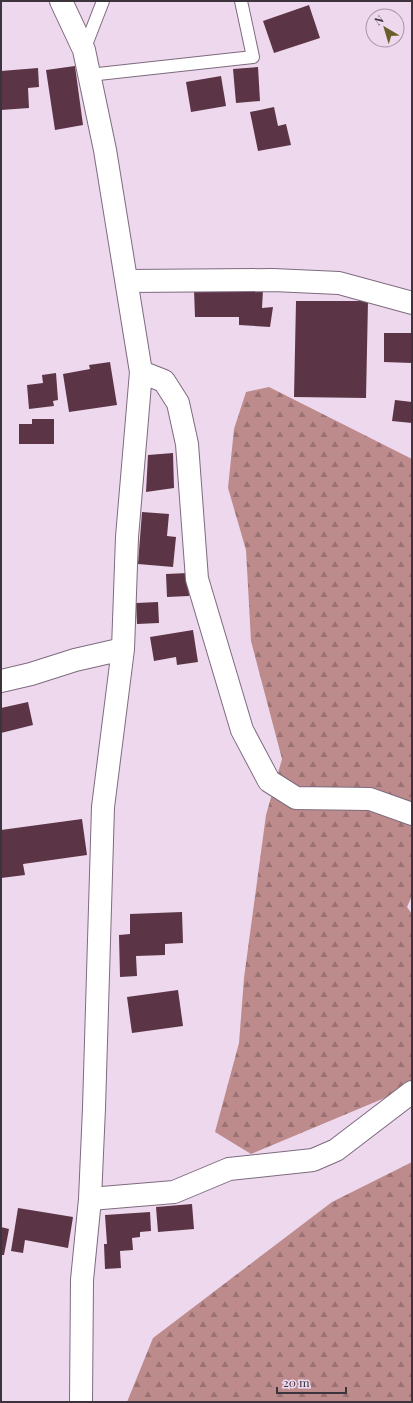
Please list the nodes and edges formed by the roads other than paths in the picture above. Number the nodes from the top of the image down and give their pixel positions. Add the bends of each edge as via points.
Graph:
1 (61, 1) edge
2 (103, 1) edge
3 (241, 1) edge
4 (84, 50) junction
5 (89, 75) junction
6 (128, 281) junction
7 (412, 303) edge
8 (141, 372) junction
9 (123, 649) junction
10 (1, 680) edge
11 (412, 814) edge
12 (412, 1092) edge
13 (90, 1200) junction
14 (81, 1402) edge

1 - 4 street
2 - 4 lane
3 - 5 lane via 253,57
4 - 5 street
5 - 6 street
6 - 7 street via 273,280 339,283
6 - 8 street
8 - 9 street via 127,537
8 - 11 street via 164,381 178,403 187,444 197,580 242,730 269,781 296,798 370,799
9 - 10 street
9 - 13 street via 103,806
12 - 13 street via 336,1150 313,1160 229,1169 174,1192
13 - 14 street via 82,1280

